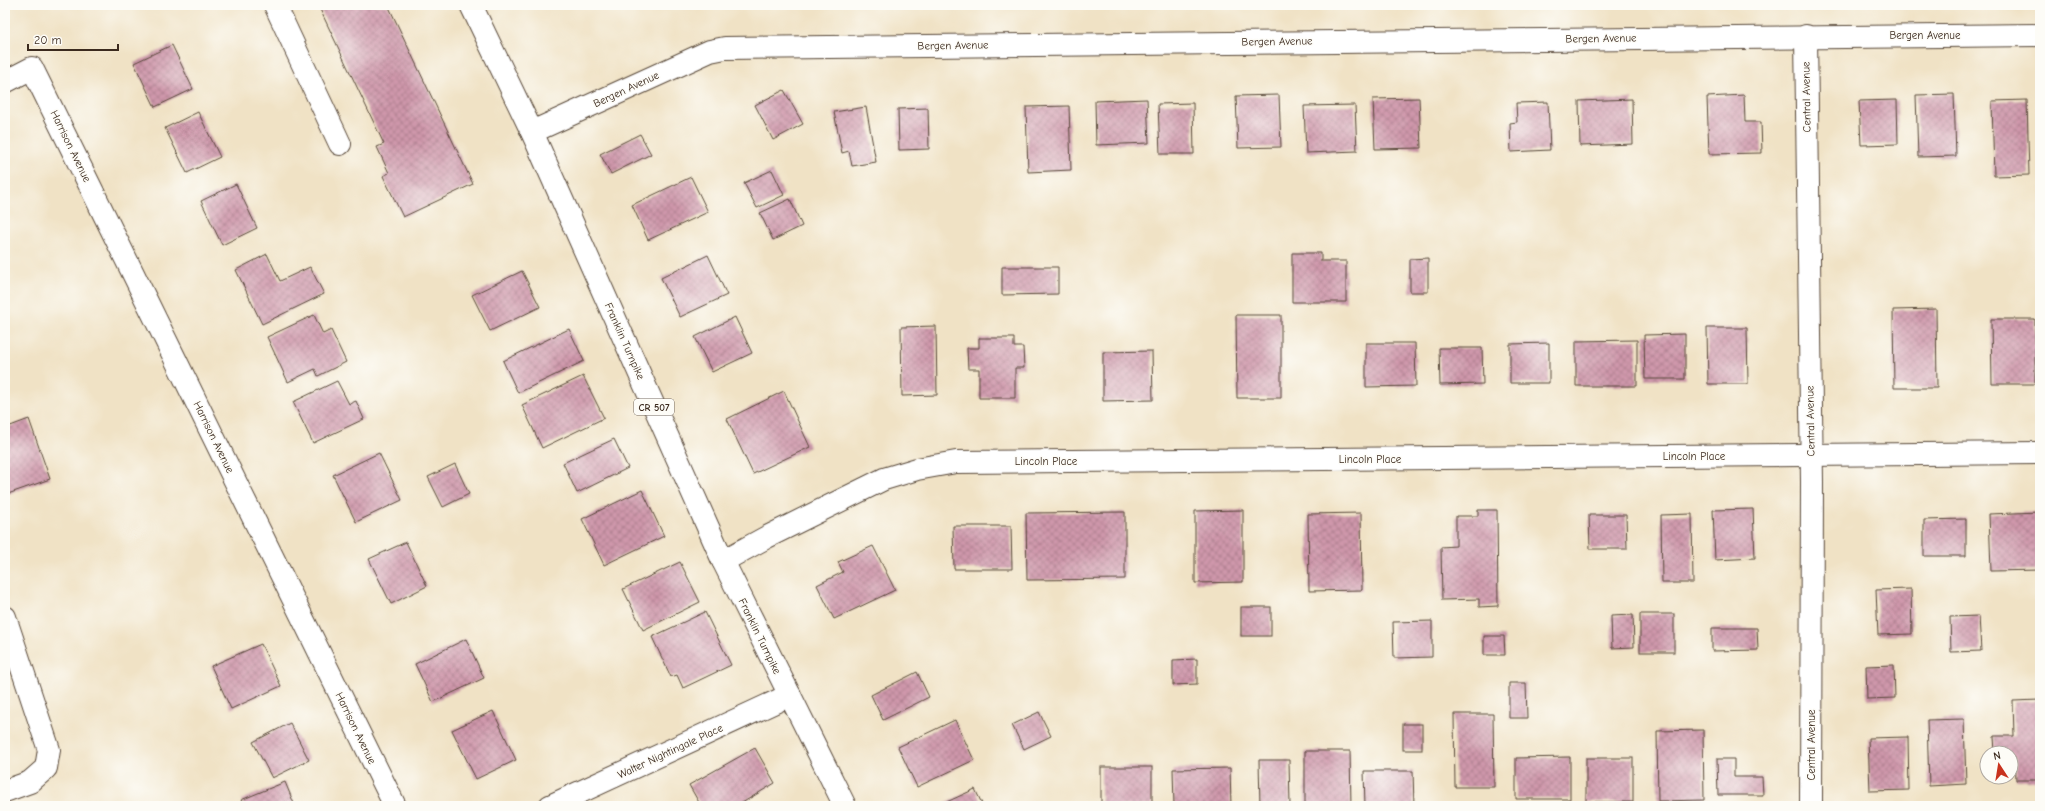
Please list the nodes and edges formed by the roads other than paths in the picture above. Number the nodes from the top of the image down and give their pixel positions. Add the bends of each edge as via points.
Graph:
1 (275, 5) edge
2 (471, 5) edge
3 (2040, 35) edge
4 (1806, 36) junction
5 (5, 82) edge
6 (532, 132) junction
7 (340, 144) dead end
8 (2040, 453) edge
9 (1810, 455) junction
10 (723, 561) junction
11 (5, 618) edge
12 (790, 695) junction
13 (5, 791) edge
14 (395, 806) edge
15 (550, 806) edge
16 (844, 806) edge
17 (1811, 806) edge

1 - 7 street
2 - 6 street, Franklin Turnpike / CR 507
3 - 4 street, Bergen Avenue
4 - 6 street, Bergen Avenue via 725,48 710,51
4 - 9 street, Central Avenue
5 - 14 street, Harrison Avenue via 32,68
6 - 10 street, Franklin Turnpike / CR 507
8 - 9 street, Lincoln Place
9 - 10 street, Lincoln Place via 956,462 884,479
9 - 17 street, Central Avenue
10 - 12 street, Franklin Turnpike / CR 507
11 - 13 street via 49,750 46,768 30,782
12 - 15 street, Walter Nightingale Place
12 - 16 street, Franklin Turnpike / CR 507

